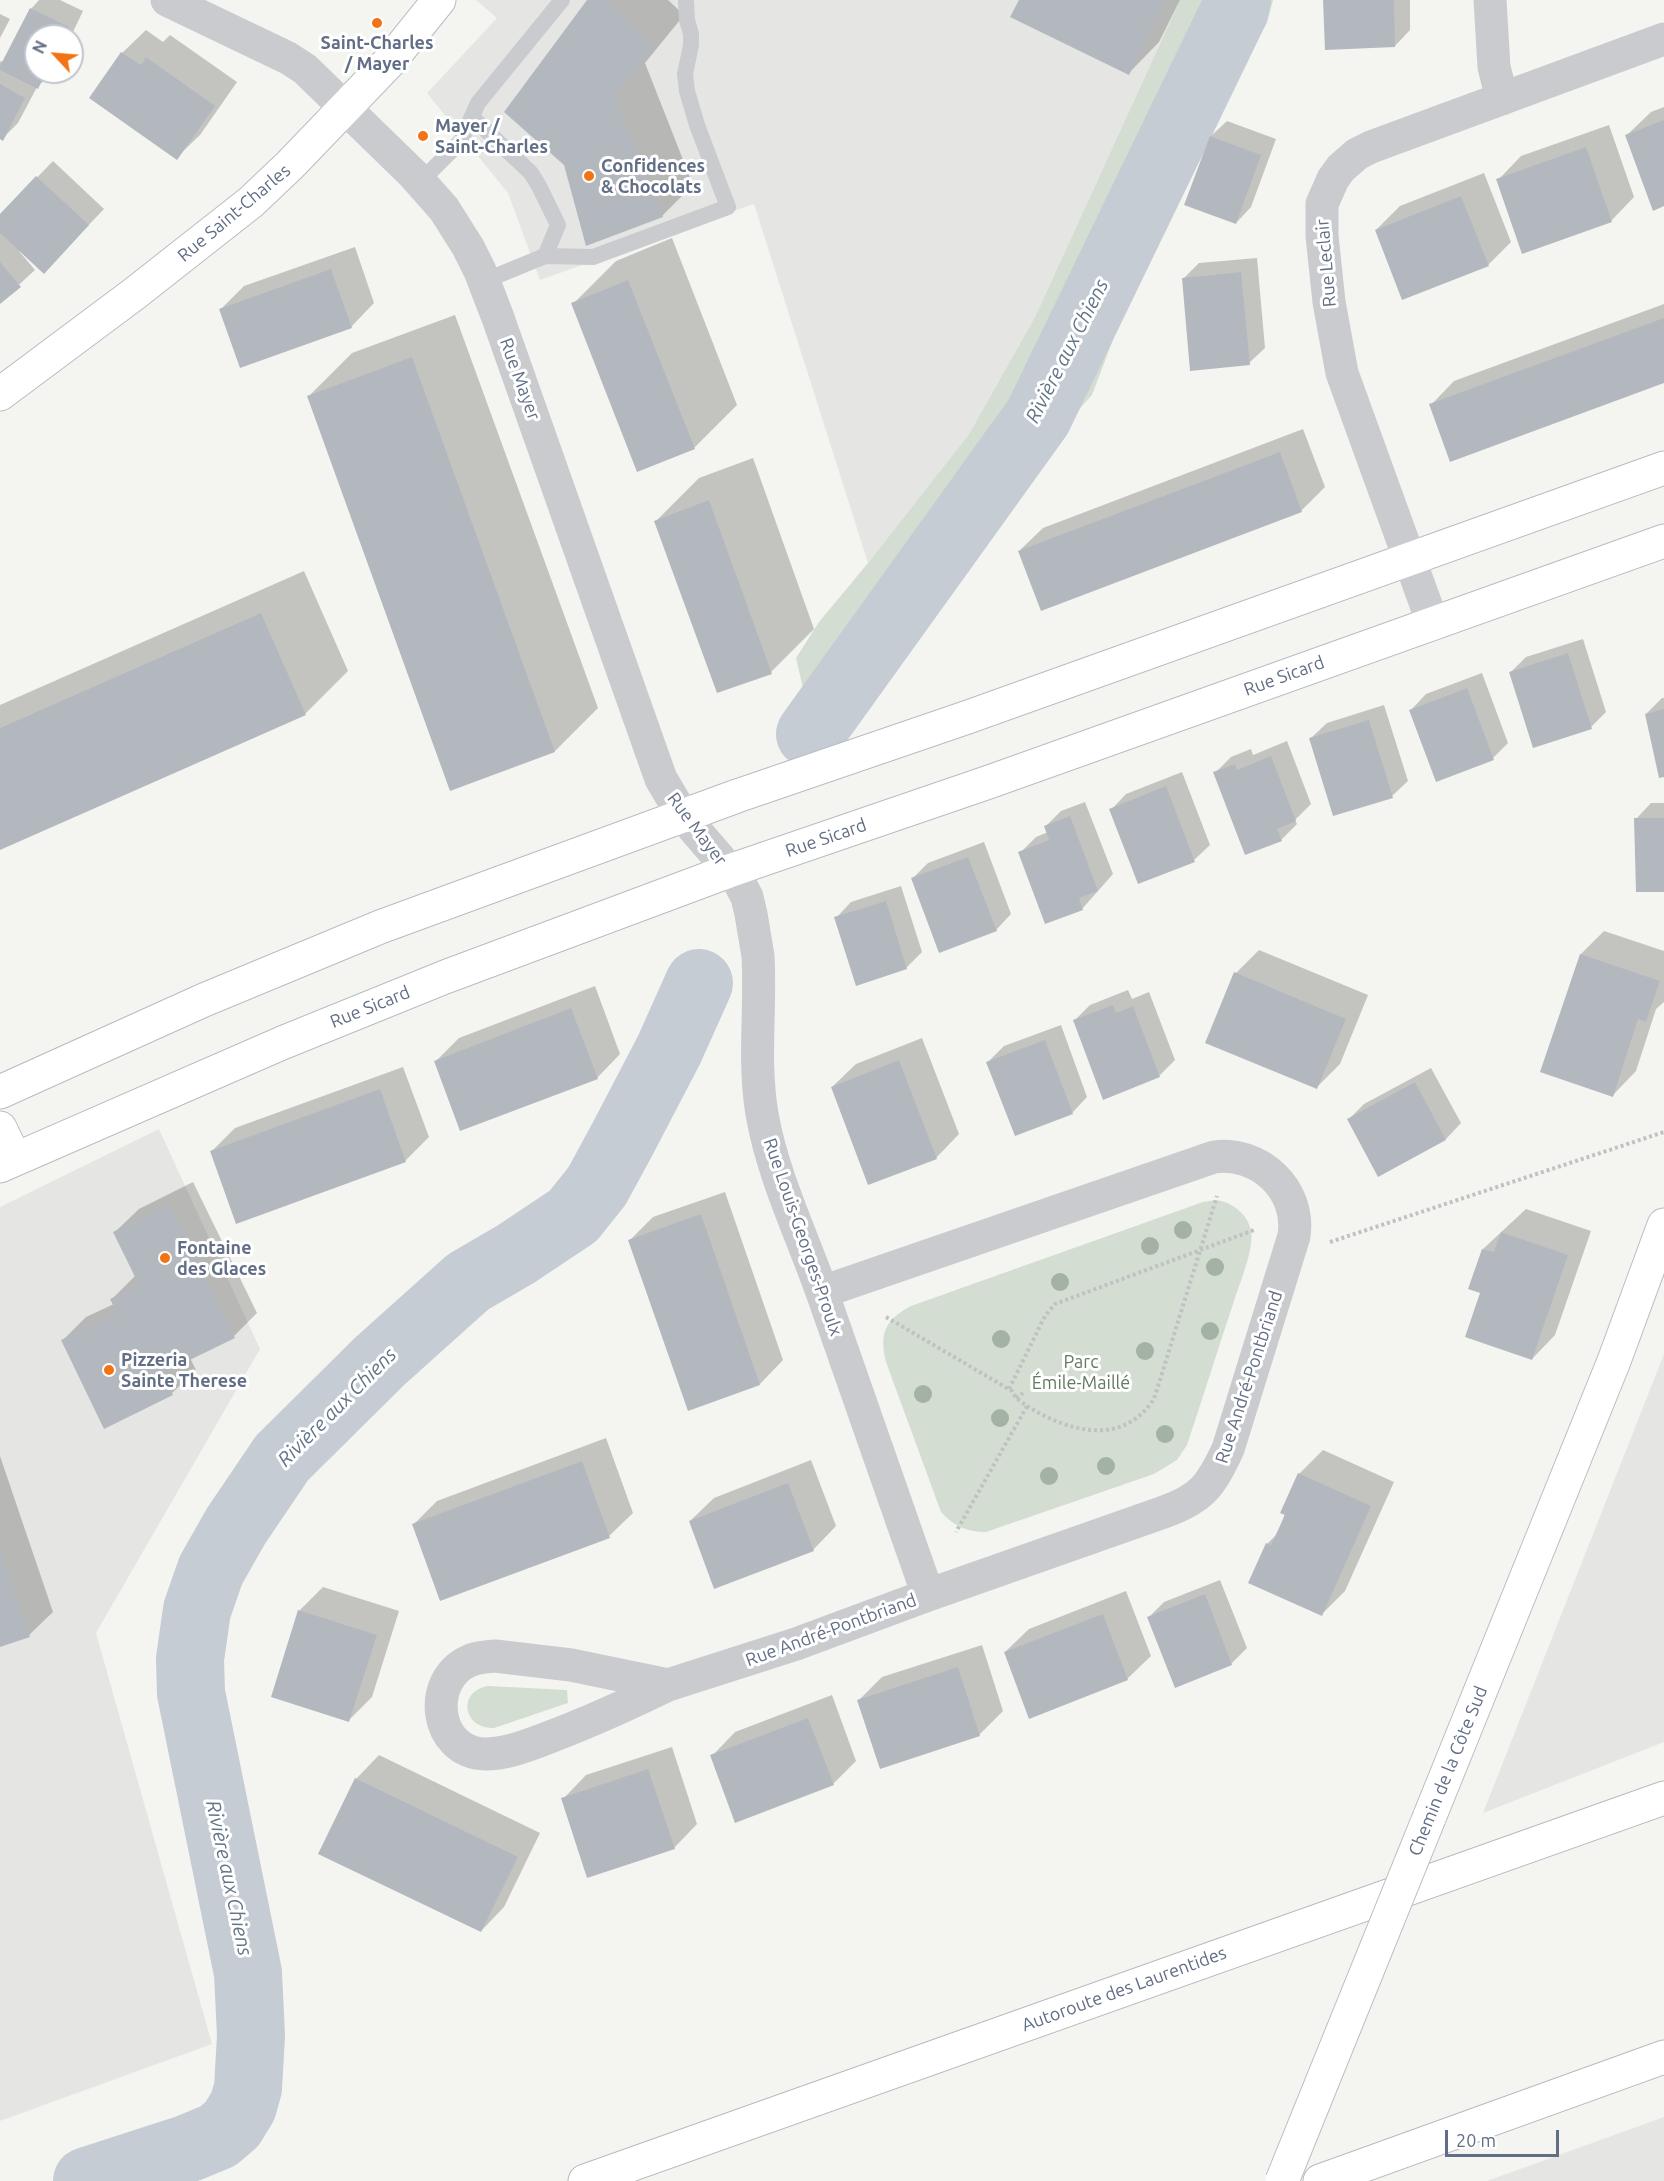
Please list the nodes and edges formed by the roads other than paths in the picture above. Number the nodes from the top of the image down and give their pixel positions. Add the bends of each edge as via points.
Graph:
1 (167, 0) edge
2 (439, 0) edge
3 (562, 0) edge
4 (686, 0) edge
5 (1490, 0) edge
6 (1664, 39) edge
7 (1502, 99) junction
8 (346, 108) junction
9 (472, 117) junction
10 (420, 182) junction
11 (545, 256) junction
12 (484, 281) junction
13 (0, 394) edge
14 (1664, 468) edge
15 (1664, 541) edge
16 (1409, 559) junction
17 (1432, 624) junction
18 (683, 816) junction
19 (729, 871) junction
20 (0, 1092) edge
21 (0, 1128) edge
22 (7, 1163) edge
23 (1664, 1226) edge
24 (822, 1292) junction
25 (928, 1595) junction
26 (668, 1684) junction
27 (1664, 1798) edge
28 (1664, 2057) edge
29 (585, 2181) edge
30 (1282, 2181) edge
31 (1320, 2181) edge

1 - 8 street, Rue Mayer via 288,58
2 - 8 main road, Rue Saint-Charles
3 - 9 lane via 478,103
4 - 11 lane via 691,34 685,74 687,91 728,207 593,257
5 - 7 street via 1494,67
6 - 7 street, Rue Leclair
7 - 16 street, Rue Leclair via 1357,154 1333,178 1322,204 1329,303 1342,373
8 - 10 street, Rue Mayer
8 - 13 main road, Rue Saint-Charles via 251,202
9 - 10 lane via 461,141
9 - 11 lane via 531,173 539,186 558,225
10 - 12 street, Rue Mayer via 456,227
11 - 12 lane
12 - 18 street, Rue Mayer via 661,779
14 - 16 main road
15 - 17 main road, Rue Sicard
16 - 17 street, Rue Leclair
16 - 18 main road
17 - 19 main road, Rue Sicard
18 - 19 street, Rue Mayer
18 - 20 main road via 380,927 204,999
19 - 22 main road, Rue Sicard via 330,1022
19 - 24 street, Rue Louis-Georges-Proulx via 747,897 756,936 757,1076 762,1115 777,1174
21 - 22 main road
23 - 30 main road, Chemin de la Côte Sud, bridge via 1614,1360
24 - 25 street, Rue Louis-Georges-Proulx
24 - 25 street, Rue André-Pontbriand via 1214,1157 1228,1155 1258,1164 1281,1184 1294,1210 1294,1236 1228,1449 1206,1488 1178,1507
25 - 26 street, Rue André-Pontbriand via 796,1644
26 - 26 street, Rue André-Pontbriand via 571,1665 482,1657 459,1667 451,1676 441,1704 441,1718 452,1739 470,1751 509,1752 579,1726
27 - 29 main road, Autoroute des Laurentides
28 - 31 main road

